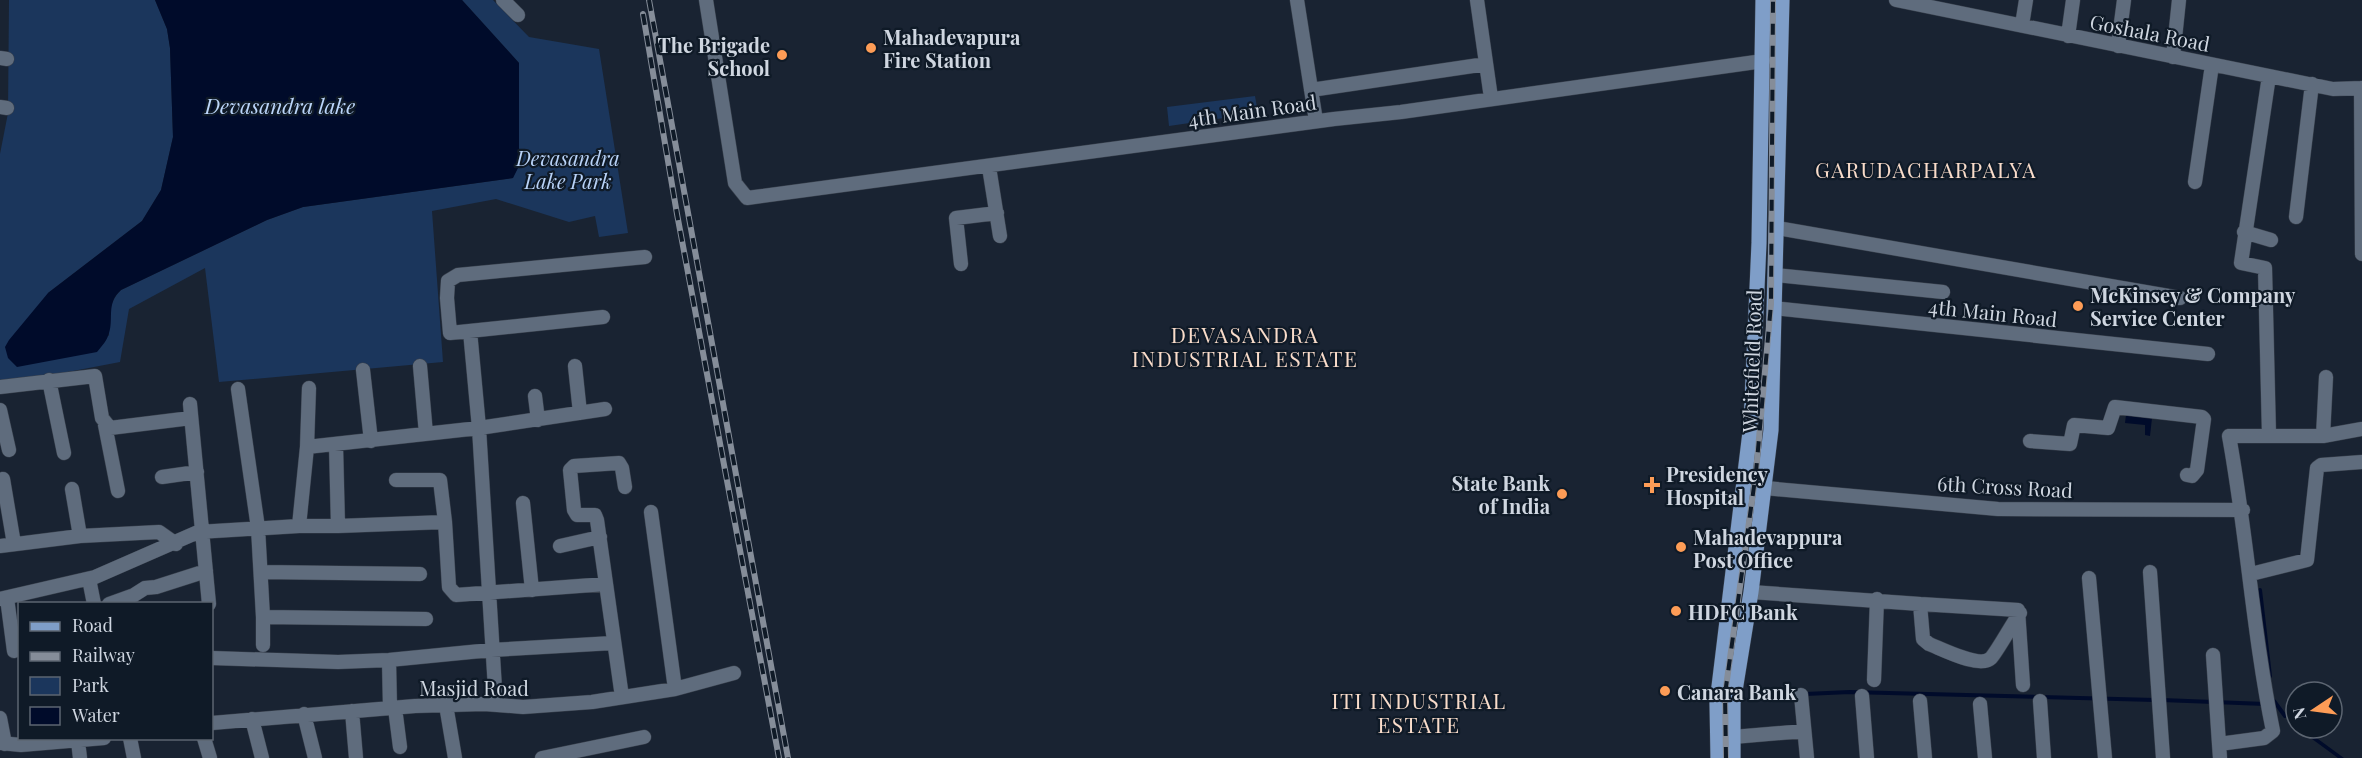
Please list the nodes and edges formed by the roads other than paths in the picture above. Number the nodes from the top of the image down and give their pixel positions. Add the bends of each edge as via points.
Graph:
1 (502, 0) edge
2 (706, 0) edge
3 (1297, 0) edge
4 (1476, 0) edge
5 (1763, 0) edge
6 (1782, 0) edge
7 (1896, 0) edge
8 (2026, 0) edge
9 (2073, 0) edge
10 (2124, 0) edge
11 (2179, 0) edge
12 (518, 15) dead end
13 (2022, 25) junction
14 (2068, 36) junction
15 (2118, 46) junction
16 (2173, 57) junction
17 (1763, 61) junction
18 (1486, 64) junction
19 (2212, 64) junction
20 (2269, 76) junction
21 (2312, 84) junction
22 (2362, 88) edge
23 (1311, 90) junction
24 (1491, 98) junction
25 (1316, 121) junction
26 (989, 167) junction
27 (2195, 182) dead end
28 (997, 213) junction
29 (2296, 217) dead end
30 (1777, 228) junction
31 (2244, 232) junction
32 (1000, 236) dead end
33 (2271, 240) dead end
34 (2362, 254) edge
35 (645, 257) dead end
36 (961, 264) dead end
37 (1776, 276) junction
38 (1943, 292) dead end
39 (2180, 298) dead end
40 (1774, 308) junction
41 (603, 317) dead end
42 (470, 331) junction
43 (2208, 354) dead end
44 (420, 366) dead end
45 (575, 366) dead end
46 (363, 370) dead end
47 (2326, 377) dead end
48 (49, 380) junction
49 (0, 387) edge
50 (309, 388) dead end
51 (238, 389) dead end
52 (534, 396) dead end
53 (190, 404) dead end
54 (606, 409) dead end
55 (0, 411) edge
56 (580, 413) junction
57 (191, 418) junction
58 (538, 420) junction
59 (105, 425) junction
60 (479, 428) junction
61 (2362, 429) edge
62 (426, 434) junction
63 (2269, 435) junction
64 (2323, 436) junction
65 (371, 441) junction
66 (2030, 441) dead end
67 (336, 445) junction
68 (307, 447) junction
69 (9, 450) dead end
70 (64, 453) dead end
71 (2362, 462) edge
72 (197, 472) junction
73 (2187, 476) dead end
74 (162, 477) dead end
75 (3, 479) dead end
76 (396, 480) dead end
77 (625, 487) dead end
78 (1765, 488) junction
79 (72, 489) dead end
80 (118, 490) dead end
81 (523, 503) dead end
82 (2243, 510) junction
83 (651, 512) dead end
84 (445, 522) junction
85 (299, 526) junction
86 (338, 526) junction
87 (258, 528) junction
88 (203, 532) junction
89 (80, 536) junction
90 (600, 537) junction
91 (176, 544) junction
92 (7, 545) edge
93 (560, 546) dead end
94 (206, 571) junction
95 (261, 572) junction
96 (2150, 572) dead end
97 (420, 574) dead end
98 (2250, 574) junction
99 (2089, 578) dead end
100 (89, 579) junction
101 (606, 584) junction
102 (532, 590) junction
103 (1751, 592) junction
104 (490, 593) junction
105 (3, 598) edge
106 (1877, 599) junction
107 (94, 602) edge
108 (112, 602) edge
109 (209, 602) edge
110 (1729, 604) junction
111 (1920, 604) junction
112 (1748, 608) junction
113 (2020, 613) junction
114 (264, 617) junction
115 (426, 618) dead end
116 (613, 644) junction
117 (263, 645) dead end
118 (491, 650) junction
119 (14, 651) dead end
120 (2213, 655) dead end
121 (213, 658) edge
122 (389, 660) junction
123 (734, 673) dead end
124 (1874, 680) dead end
125 (2023, 685) dead end
126 (675, 689) junction
127 (1801, 695) dead end
128 (1862, 696) dead end
129 (622, 697) junction
130 (1920, 700) dead end
131 (2040, 701) dead end
132 (1980, 704) dead end
133 (446, 705) junction
134 (496, 705) junction
135 (393, 708) junction
136 (352, 711) junction
137 (304, 714) junction
138 (0, 718) edge
139 (252, 719) junction
140 (213, 723) edge
141 (1804, 730) junction
142 (644, 737) dead end
143 (1733, 737) junction
144 (76, 740) edge
145 (130, 740) edge
146 (205, 740) edge
147 (56, 741) edge
148 (2, 743) edge
149 (400, 747) dead end
150 (2220, 751) edge
151 (23, 752) edge
152 (80, 758) edge
153 (134, 758) edge
154 (210, 758) edge
155 (262, 758) edge
156 (315, 758) edge
157 (356, 758) edge
158 (455, 758) edge
159 (542, 758) edge
160 (1718, 758) edge
161 (1733, 758) edge
162 (1807, 758) edge
163 (1867, 758) edge
164 (1925, 758) edge
165 (1985, 758) edge
166 (2044, 758) edge
167 (2104, 758) edge
168 (2163, 758) edge

1 - 12 street
2 - 26 street, 4th Main Road via 735,183 747,198
3 - 23 street
4 - 18 street
5 - 17 main road, Whitefield Road
6 - 30 main road, Whitefield Road
7 - 13 street, Goshala Road
8 - 13 street
9 - 14 street
10 - 15 street
11 - 16 street
13 - 14 street, Goshala Road
14 - 15 street, Goshala Road
15 - 16 street, Goshala Road
16 - 19 street, Goshala Road
17 - 24 street, 4th Main Road
17 - 110 main road, Whitefield Road via 1750,424
18 - 23 street
18 - 24 street
19 - 20 street, Goshala Road
19 - 27 street
20 - 21 street, Goshala Road
20 - 31 street
21 - 22 street, Goshala Road via 2333,89
21 - 29 street
22 - 34 street
23 - 25 street
24 - 25 street, 4th Main Road
25 - 26 street, 4th Main Road
26 - 28 street
28 - 32 street
28 - 36 street via 956,218
30 - 37 main road, Whitefield Road
30 - 39 street
31 - 33 street
31 - 63 street via 2241,263 2265,268
35 - 42 street via 458,275 448,281 450,333
37 - 38 street
37 - 40 main road, Whitefield Road
40 - 43 street, 4th Main Road
40 - 78 main road, Whitefield Road via 1771,430
41 - 42 street
42 - 60 street
44 - 62 street
45 - 56 street
46 - 65 street
47 - 64 street
48 - 49 street
48 - 59 street via 95,376
48 - 70 street
50 - 68 street
51 - 87 street
52 - 58 street
53 - 57 street
54 - 56 street
55 - 69 street
56 - 58 street
57 - 59 street via 110,428
57 - 72 street
58 - 60 street
59 - 80 street
60 - 62 street
60 - 104 street
61 - 64 street
62 - 65 street
63 - 64 street
63 - 82 street via 2229,436
65 - 67 street
66 - 73 street via 2070,444 2074,425 2108,428 2116,407 2202,417 2198,470
67 - 68 street
67 - 86 street
68 - 85 street
71 - 98 street via 2318,468 2307,560
72 - 74 street
72 - 88 street
75 - 92 street
76 - 84 street via 440,480
77 - 90 street via 619,463 574,466 570,470 574,510 581,516 595,515
78 - 82 street, 6th Cross Road via 1998,509
78 - 103 main road, Whitefield Road
79 - 89 street
81 - 102 street
82 - 98 street
83 - 126 street
84 - 86 street
84 - 104 street via 451,592
85 - 86 street
85 - 87 street
87 - 88 street
87 - 95 street
88 - 91 street
88 - 94 street
89 - 91 street via 159,532
89 - 92 street
90 - 93 street
90 - 101 street
91 - 100 street
94 - 108 street
94 - 109 street
95 - 97 street
95 - 114 street
96 - 168 street
98 - 150 street via 2273,731 2264,738
99 - 167 street
100 - 105 street
100 - 107 street
101 - 102 street
101 - 116 street
102 - 104 street
103 - 106 street
103 - 112 main road, Whitefield Road
104 - 118 street
105 - 119 street
106 - 111 street
106 - 124 street
110 - 112 main road
110 - 160 main road, Whitefield Road via 1717,703
111 - 113 street via 2015,608
111 - 113 street via 1923,639 1984,662 1992,658
112 - 143 main road, Whitefield Road via 1732,703
113 - 125 street
114 - 115 street
114 - 117 street
116 - 118 street
116 - 129 street
118 - 122 street
118 - 134 street
120 - 150 street
121 - 122 street via 338,663
122 - 135 street
123 - 126 street, Masjid Road
126 - 129 street, Masjid Road
127 - 141 street
128 - 163 street
129 - 134 street, Masjid Road via 523,707
130 - 164 street
131 - 166 street
132 - 165 street
133 - 134 street, Masjid Road
133 - 135 street, Masjid Road
133 - 158 street
135 - 136 street, Masjid Road
135 - 149 street
136 - 137 street, Masjid Road
136 - 157 street
137 - 139 street, Masjid Road
137 - 156 street
138 - 148 street
139 - 140 street, Masjid Road
139 - 155 street
141 - 143 street
141 - 162 street
142 - 159 street
143 - 161 main road, Whitefield Road
144 - 147 street
144 - 152 street
145 - 153 street
146 - 154 street
147 - 151 street
148 - 151 street

